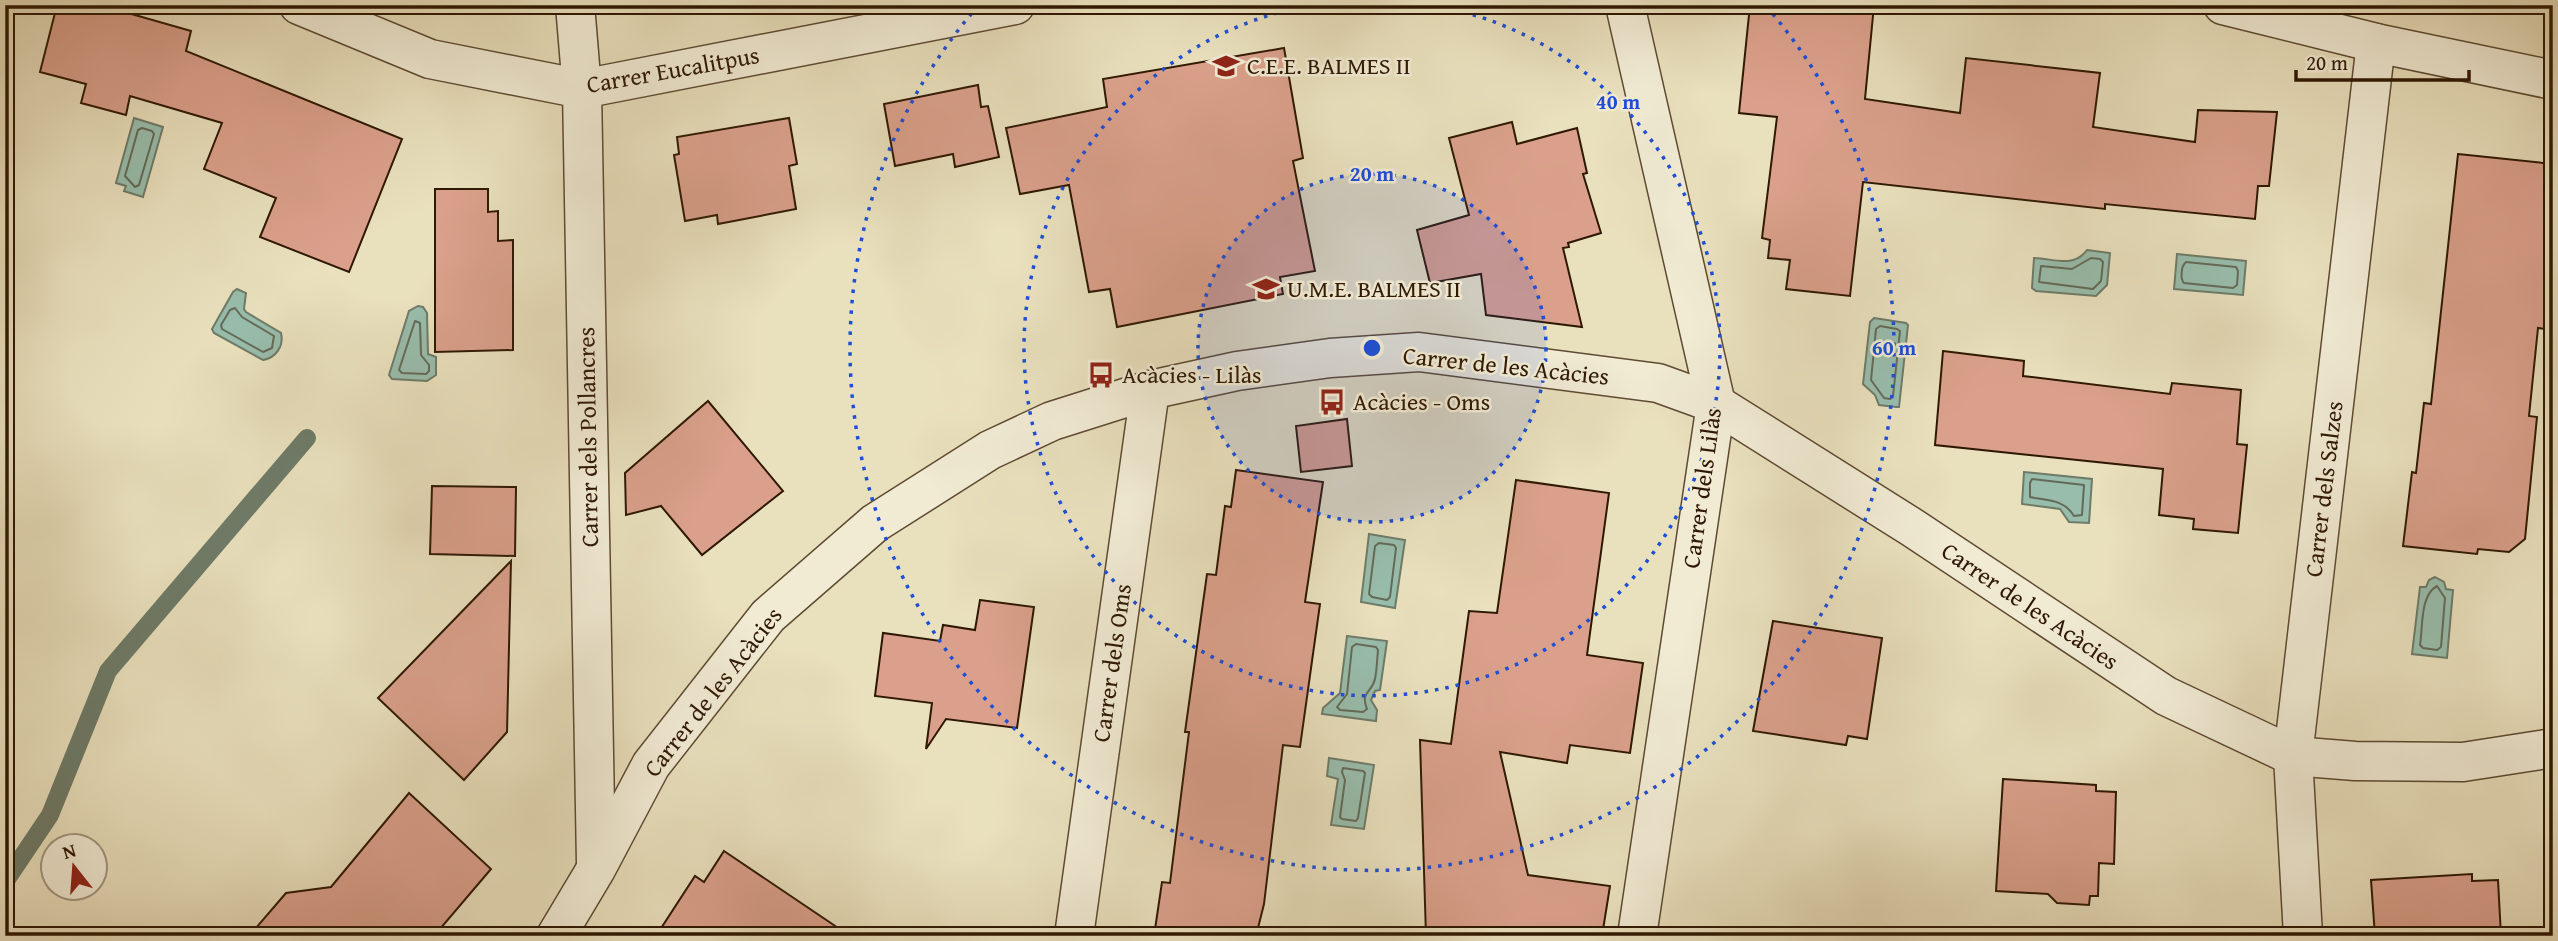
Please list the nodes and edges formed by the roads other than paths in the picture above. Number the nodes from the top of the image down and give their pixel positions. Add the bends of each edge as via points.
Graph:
1 (299, 5) edge
2 (576, 5) edge
3 (1014, 5) edge
4 (1625, 5) edge
5 (2223, 5) edge
6 (2376, 43) junction
7 (2553, 80) edge
8 (582, 89) junction
9 (1150, 390) junction
10 (1716, 404) junction
11 (2553, 748) edge
12 (2293, 756) junction
13 (596, 869) junction
14 (556, 936) edge
15 (1074, 936) edge
16 (1637, 936) edge
17 (2303, 936) edge

1 - 8 street, Carrer Eucalitpus via 430,58
2 - 8 street, Carrer dels Pollancres
3 - 8 street, Carrer Eucalitpus
4 - 10 street, Carrer dels Lilàs
5 - 6 street
6 - 7 street
6 - 12 street, Carrer dels Salzes
8 - 13 street, Carrer dels Pollancres
9 - 10 street, Carrer de les Acàcies via 1237,370 1419,352 1658,383
9 - 13 street, Carrer de les Acàcies via 1052,421 990,450 875,523 820,569 768,616 651,765
9 - 15 street, Carrer dels Oms
10 - 12 street, Carrer de les Acàcies via 2166,696
10 - 16 street, Carrer dels Lilàs
11 - 12 street, Carrer de les Acàcies via 2463,762
12 - 17 street, Carrer dels Salzes
13 - 14 street, Carrer de les Acàcies

